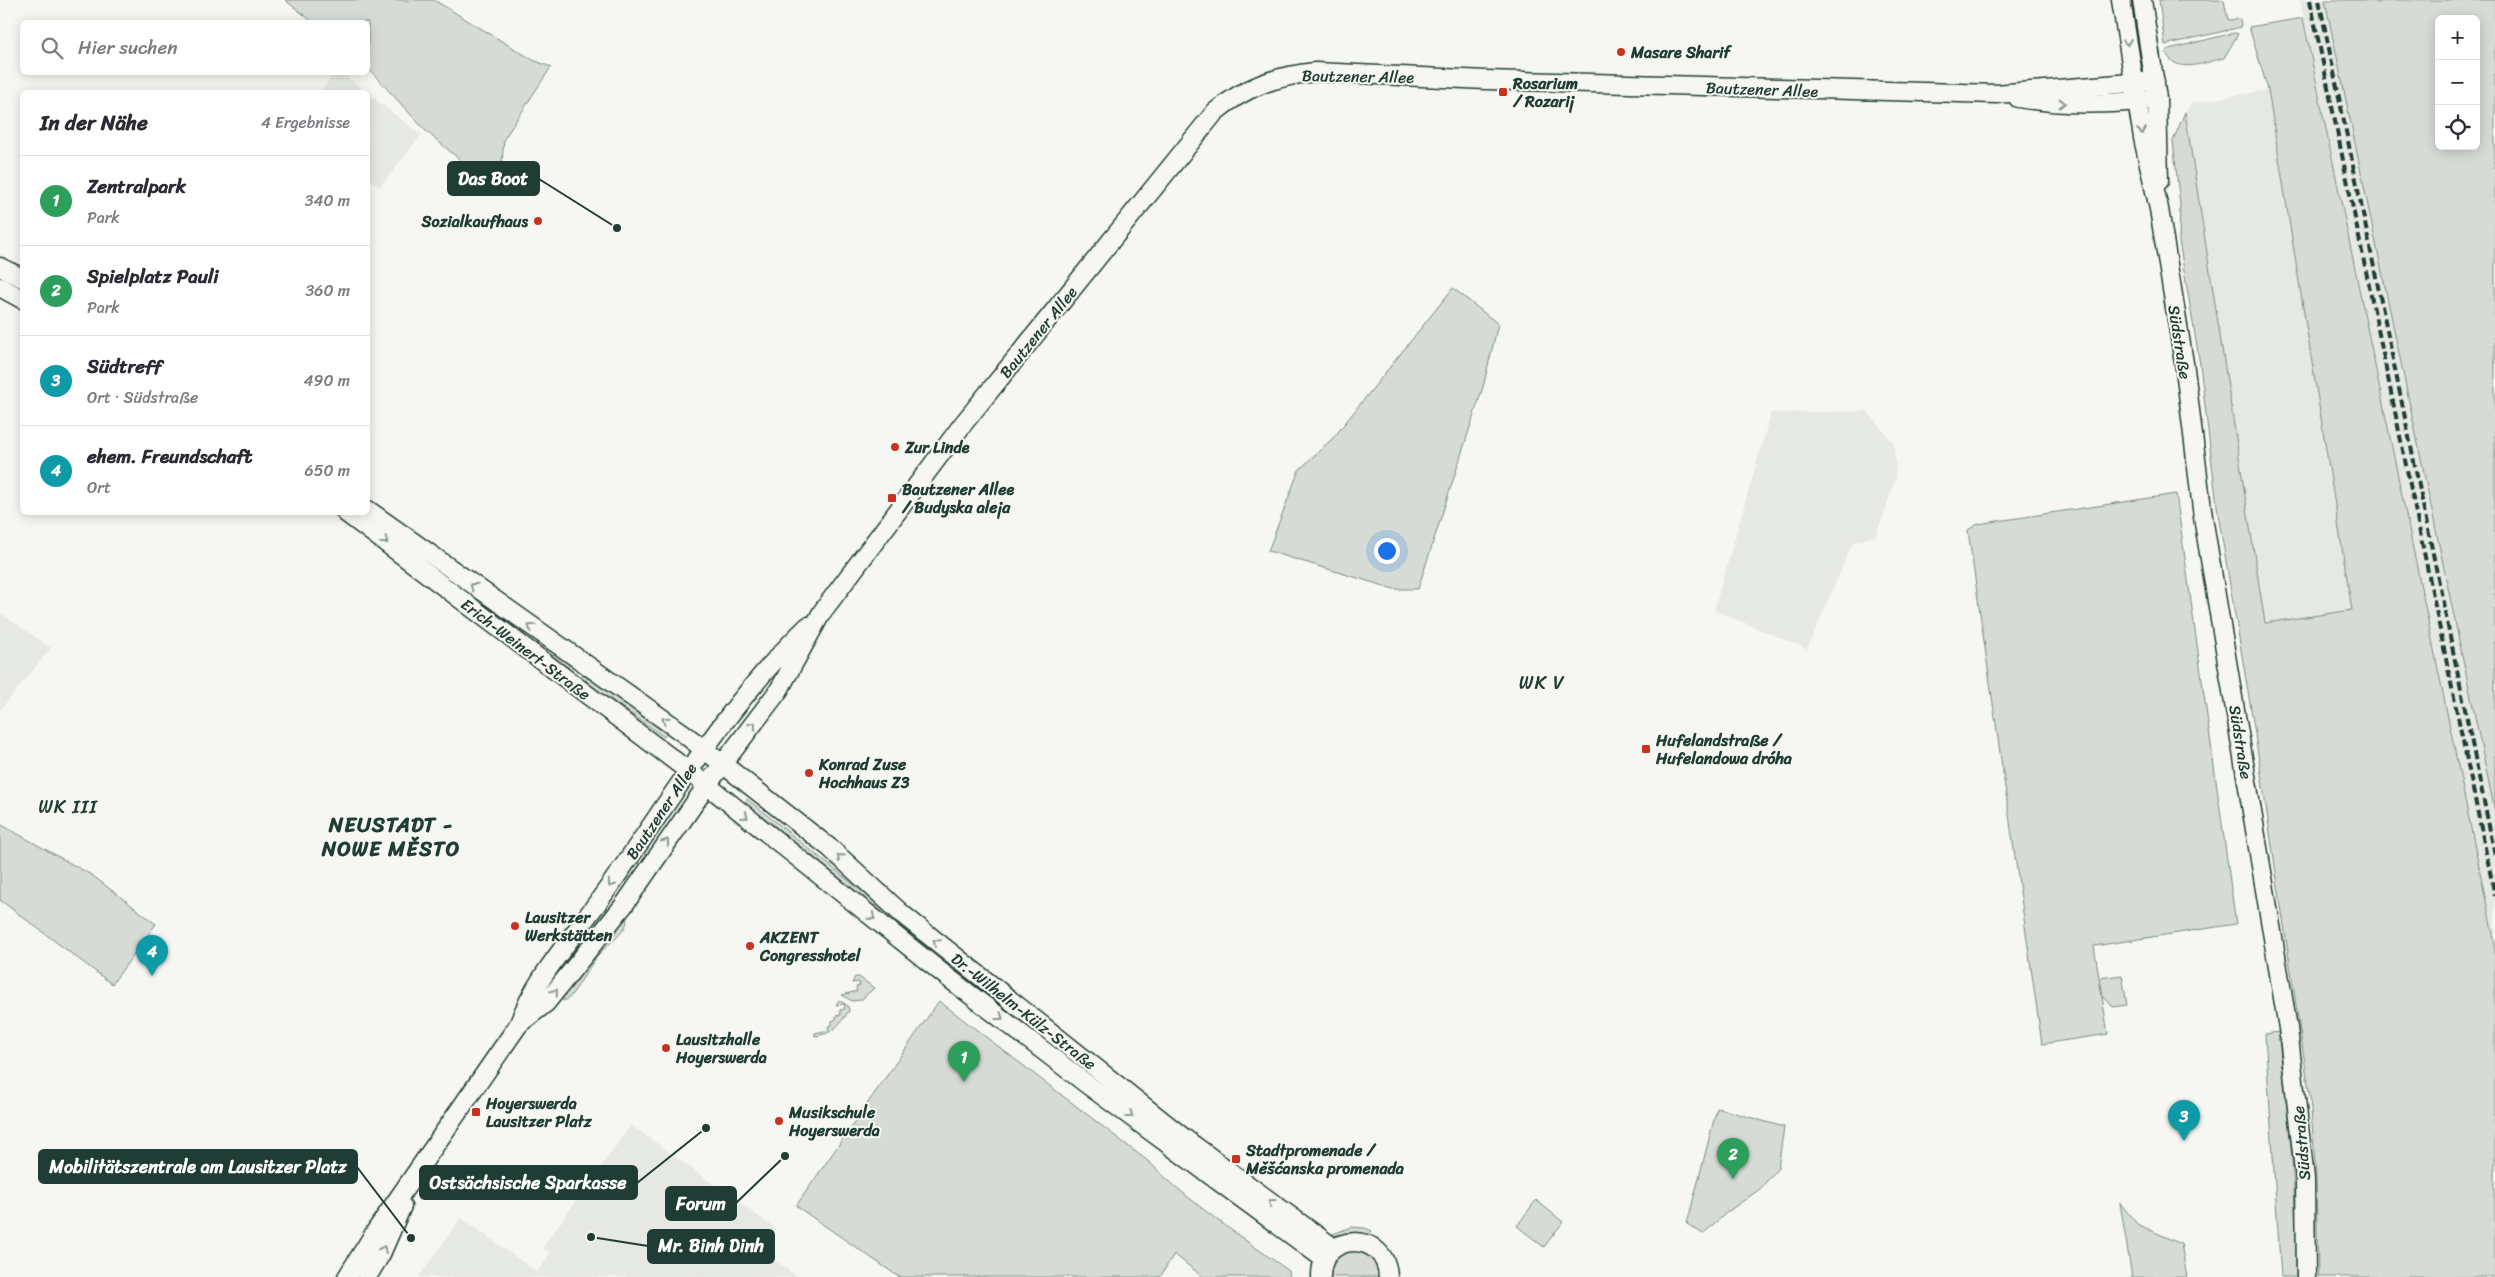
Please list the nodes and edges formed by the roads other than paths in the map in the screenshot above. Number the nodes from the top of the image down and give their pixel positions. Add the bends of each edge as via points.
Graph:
1 (2121, 0) edge
2 (2142, 0) edge
3 (2156, 81) junction
4 (2134, 83) junction
5 (1996, 94) junction
6 (2157, 98) junction
7 (2137, 101) junction
8 (2160, 209) junction
9 (0, 268) edge
10 (20, 277) edge
11 (0, 287) edge
12 (20, 298) edge
13 (370, 511) edge
14 (349, 515) edge
15 (822, 612) junction
16 (704, 749) junction
17 (724, 764) junction
18 (688, 772) junction
19 (707, 785) junction
20 (519, 1024) junction
21 (413, 1177) junction
22 (1329, 1254) junction
23 (348, 1277) edge
24 (367, 1277) edge
25 (1321, 1277) edge
26 (1388, 1277) edge
27 (2306, 1277) edge

1 -> 4 street, Südstraße
2 - 3 street, Südstraße
3 - 4 street, Bautzener Allee
3 - 6 street, Südstraße
4 - 5 street, Bautzener Allee
4 - 7 street, Südstraße
5 -> 7 street, Bautzener Allee via 2052,103
5 - 15 street, Bautzener Allee via 1315,72 1287,75 1259,84 1231,98 1216,112 963,424
6 - 7 street, Bautzener Allee
6 - 8 street, Südstraße
7 -> 8 street, Südstraße
8 - 27 street, Südstraße via 2185,369 2203,517 2288,1028 2305,1179
9 - 10 street
11 - 12 street
16 -> 13 street, Erich-Weinert-Straße
14 -> 18 street, Erich-Weinert-Straße
15 - 16 street, Bautzener Allee via 786,647
17 -> 15 street, Bautzener Allee via 779,690
16 - 17 street, Erich-Weinert-Straße
16 - 18 street, Bautzener Allee
17 - 19 street, Bautzener Allee
22 -> 17 street, Dr.-Wilhelm-Külz-Straße via 976,974 902,914 830,848
18 - 19 street, Erich-Weinert-Straße
18 -> 20 street, Bautzener Allee via 532,993
20 -> 19 street, Bautzener Allee via 554,993 624,904
19 -> 22 street, Dr.-Wilhelm-Külz-Straße via 925,960 1088,1085
20 - 21 street, Bautzener Allee
21 - 23 street, Bautzener Allee
24 -> 21 street, Bautzener Allee via 393,1228
22 - 25 street
22 - 26 street via 1354,1241 1364,1243 1374,1248 1384,1260

